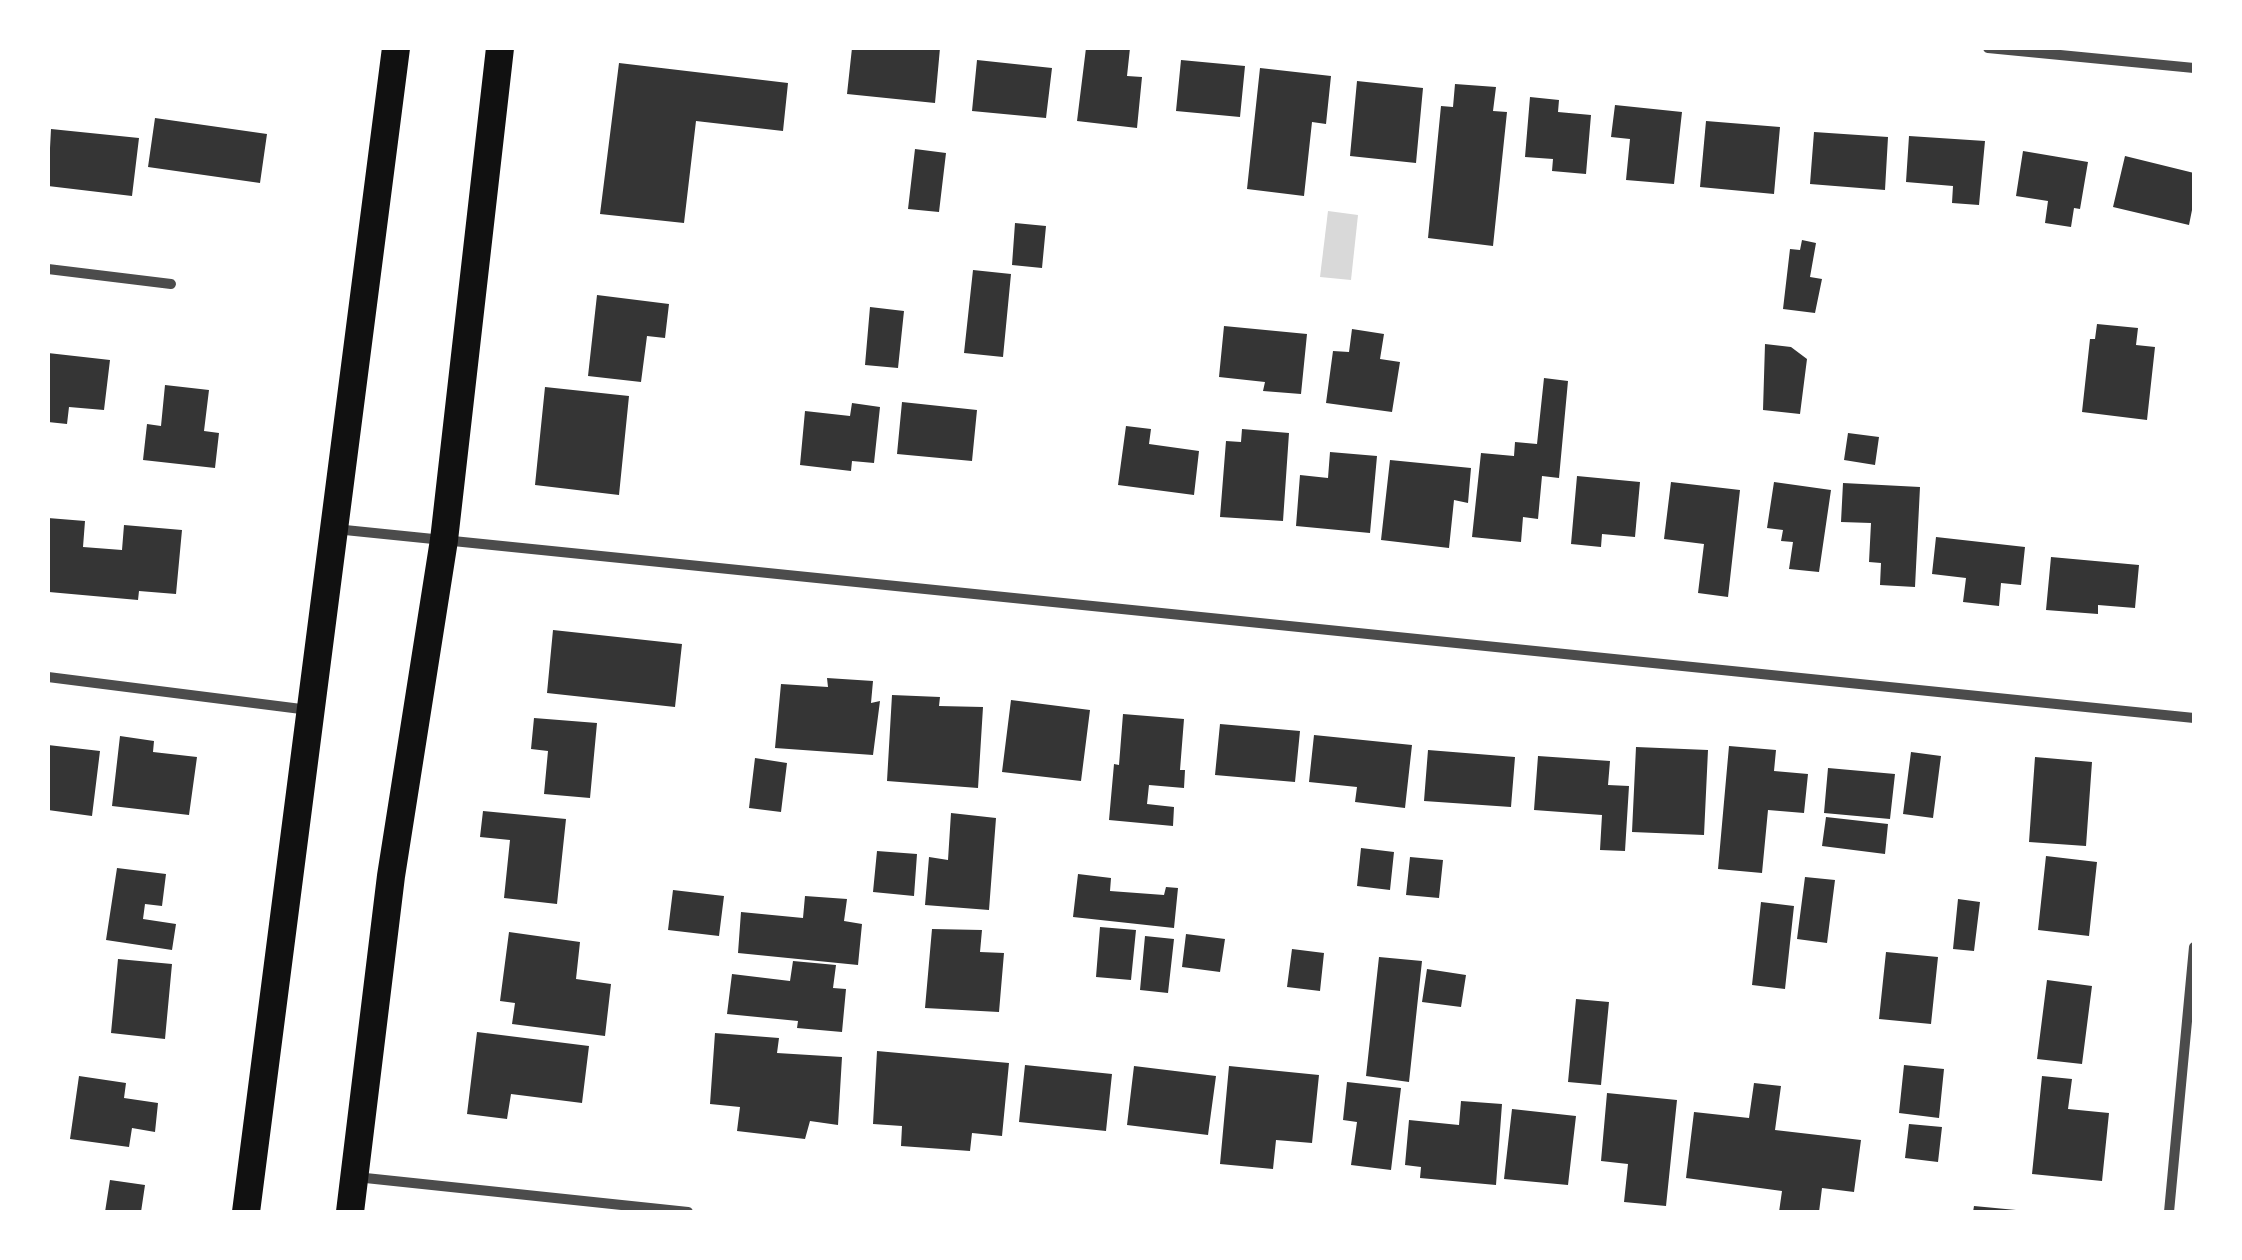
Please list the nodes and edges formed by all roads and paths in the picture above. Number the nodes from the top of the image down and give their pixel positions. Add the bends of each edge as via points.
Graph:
1 (396, 48) edge
2 (500, 48) edge
3 (1988, 48) edge
4 (2194, 68) edge
5 (48, 269) edge
6 (170, 284) dead end
7 (333, 529) junction
8 (444, 540) junction
9 (48, 677) edge
10 (310, 710) junction
11 (2194, 718) edge
12 (2194, 947) edge
13 (355, 1177) junction
14 (246, 1212) edge
15 (350, 1212) edge
16 (688, 1212) edge
17 (2169, 1212) edge

1 - 7 highway
2 - 8 highway
3 - 4 street
5 - 6 street
7 - 8 street
7 - 10 highway
8 - 11 street
8 - 13 highway via 391,876
9 - 10 street
10 - 14 highway
12 - 17 street
13 - 15 highway
13 - 16 street

